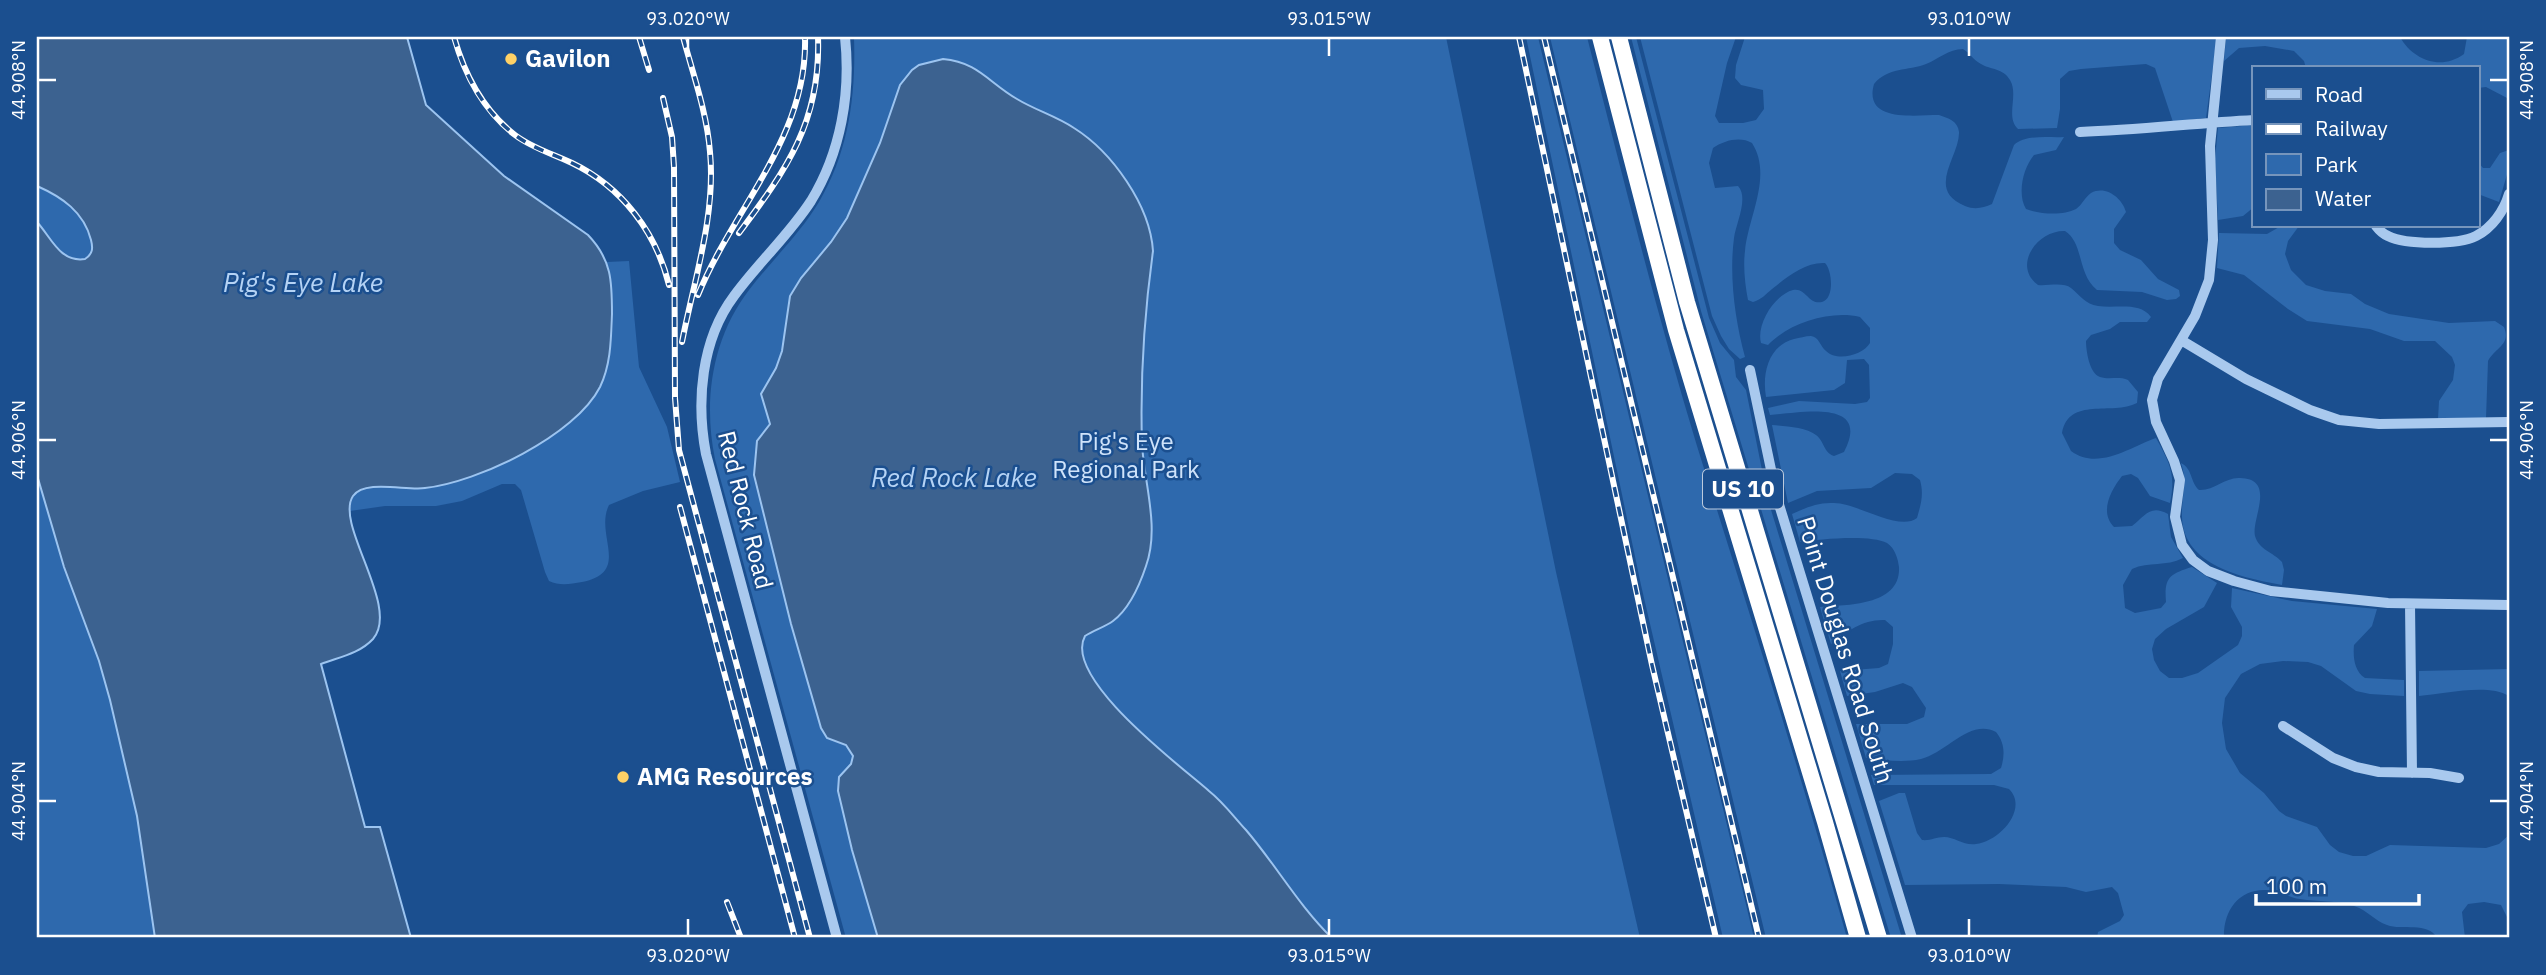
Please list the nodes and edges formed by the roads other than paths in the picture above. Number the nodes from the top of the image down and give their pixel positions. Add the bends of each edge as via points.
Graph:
1 (845, 37) edge
2 (1600, 37) edge
3 (1619, 37) edge
4 (2221, 37) edge
5 (2252, 120) edge
6 (2212, 122) junction
7 (2080, 132) dead end
8 (2509, 194) edge
9 (2378, 228) edge
10 (2181, 340) junction
11 (1750, 370) dead end
12 (2509, 422) edge
13 (2410, 604) junction
14 (2509, 605) edge
15 (2283, 726) dead end
16 (2412, 772) junction
17 (2459, 778) dead end
18 (837, 938) edge
19 (1858, 938) edge
20 (1879, 938) edge
21 (1912, 938) edge

1 - 18 street, Red Rock Road via 846,93 832,157 805,209 724,311 708,352 701,408 706,454
2 - 19 highway, US 10 via 1679,341
3 - 20 highway, US 10 via 1687,302
4 - 6 street
5 - 6 street
6 - 7 street
6 - 10 street via 2211,268 2201,304
8 - 9 street via 2491,225 2464,240 2403,240
10 - 12 street via 2258,385 2339,420 2379,424
10 - 13 street via 2158,379 2152,400 2157,427 2180,480 2176,529 2185,550 2198,564 2234,582 2297,595
11 - 21 street, Point Douglas Road South via 1777,498
13 - 14 street
13 - 16 street
15 - 16 street via 2351,765 2379,772
16 - 17 street

